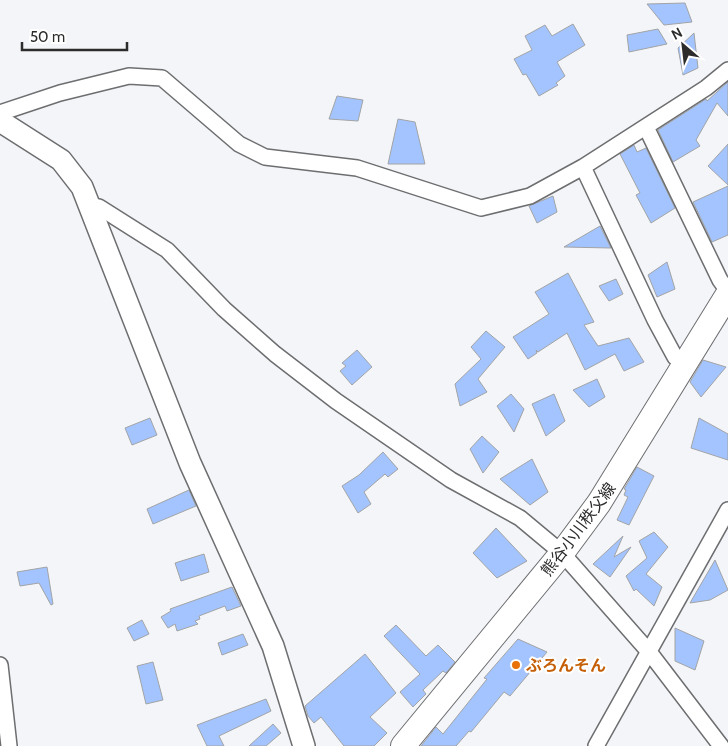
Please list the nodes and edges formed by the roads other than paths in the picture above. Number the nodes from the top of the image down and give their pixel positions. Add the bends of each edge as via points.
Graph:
1 (728, 70) edge
2 (0, 113) edge
3 (0, 121) edge
4 (646, 127) junction
5 (583, 167) junction
6 (89, 205) junction
7 (728, 292) edge
8 (685, 364) junction
9 (728, 510) edge
10 (562, 553) junction
11 (650, 653) junction
12 (0, 665) edge
13 (9, 746) edge
14 (304, 746) edge
15 (403, 746) edge
16 (596, 746) edge
17 (721, 746) edge

1 - 4 street
2 - 5 street via 60,93 129,76 162,78 239,144 265,157 358,168 481,208 530,196
3 - 6 street via 61,160 82,187
4 - 5 street
4 - 7 street
5 - 8 street via 655,320 676,357
6 - 10 street via 167,250 231,315 336,401 451,480 520,518
6 - 14 street via 190,463 273,646
7 - 8 main road, 熊谷小川秩父線
8 - 10 main road, 熊谷小川秩父線 via 599,503
9 - 11 street
10 - 11 street
10 - 15 main road, 熊谷小川秩父線
11 - 16 street
11 - 17 street
12 - 13 street

